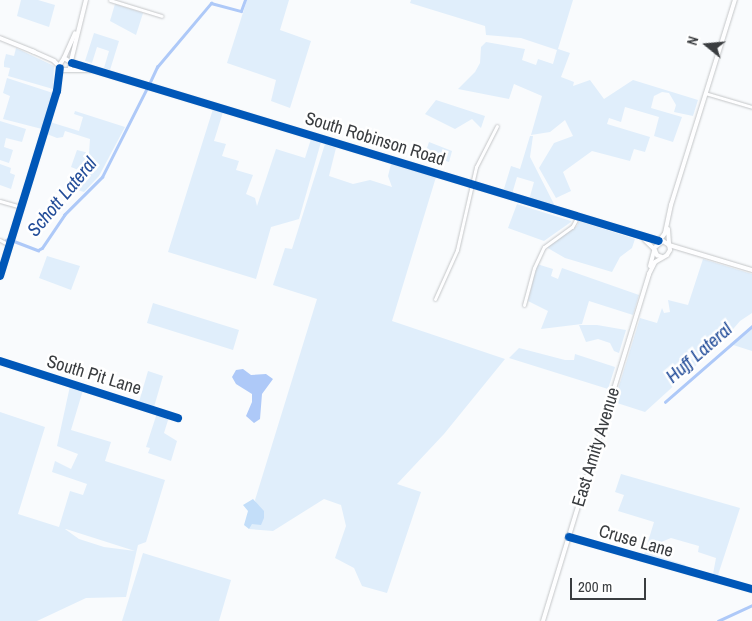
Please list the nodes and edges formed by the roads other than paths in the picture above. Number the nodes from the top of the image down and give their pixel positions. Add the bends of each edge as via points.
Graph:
1 (86, 0) edge
2 (110, 0) edge
3 (735, 0) edge
4 (162, 16) dead end
5 (77, 29) junction
6 (0, 38) edge
7 (32, 51) junction
8 (63, 59) junction
9 (71, 62) junction
10 (60, 67) junction
11 (68, 70) junction
12 (99, 70) junction
13 (57, 91) junction
14 (705, 93) junction
15 (752, 107) edge
16 (497, 126) dead end
17 (472, 184) junction
18 (0, 201) edge
19 (21, 207) junction
20 (577, 218) junction
21 (667, 219) junction
22 (642, 238) junction
23 (0, 240) edge
24 (659, 241) junction
25 (9, 245) junction
26 (669, 245) junction
27 (654, 250) junction
28 (691, 252) junction
29 (667, 255) junction
30 (662, 257) junction
31 (752, 270) edge
32 (649, 274) junction
33 (0, 276) edge
34 (436, 298) dead end
35 (524, 304) dead end
36 (0, 361) edge
37 (178, 418) dead end
38 (569, 537) junction
39 (752, 589) edge
40 (543, 621) edge

1 - 5 street
2 - 4 street
3 - 14 street
5 - 8 street
5 - 9 street
6 - 7 street
7 - 8 street, South Robinson Road
7 - 10 street
8 - 9 street, South Robinson Road
8 - 10 street
9 - 11 street
9 - 12 street, South Robinson Road
10 - 11 street
10 - 13 street
11 - 12 street, South Robinson Road
11 - 13 street
12 - 17 street, South Robinson Road
13 - 19 street
14 - 15 street
14 - 21 street
16 - 17 street via 476,167
17 - 20 street, South Robinson Road
17 - 34 street via 457,250
18 - 19 street
19 - 25 street
20 - 22 street, South Robinson Road
20 - 35 street via 572,227 545,245 534,268
21 - 24 street via 665,233
21 - 26 street
22 - 24 street, South Robinson Road
22 - 27 street, South Robinson Road
23 - 25 street
24 - 26 street, South Robinson Road
24 - 27 street, East Amity Avenue
25 - 33 street
26 - 28 street
26 - 29 street
27 - 30 street, South Robinson Road
27 - 32 street, East Amity Avenue
28 - 29 street
28 - 31 street
29 - 30 street
30 - 32 street, East Amity Avenue
32 - 38 street, East Amity Avenue
36 - 37 street, South Pit Lane
38 - 39 street, Cruse Lane
38 - 40 street, East Amity Avenue

